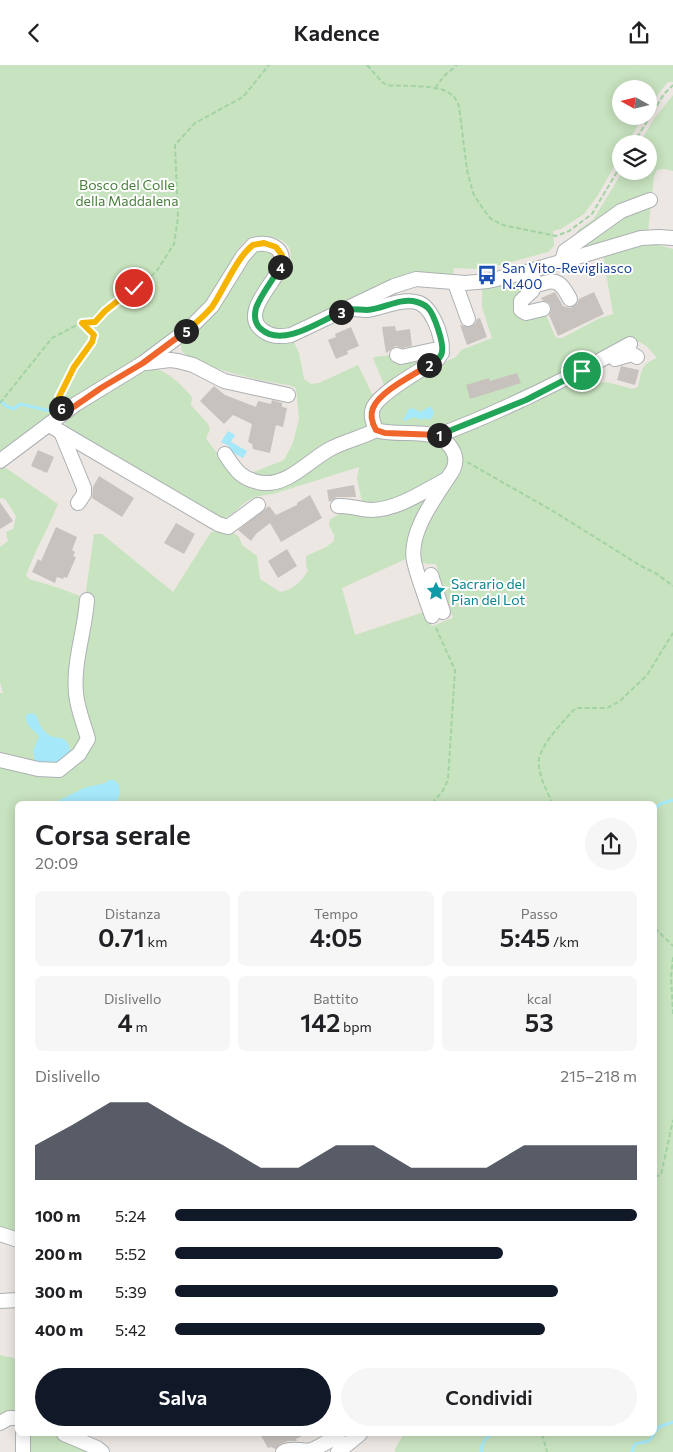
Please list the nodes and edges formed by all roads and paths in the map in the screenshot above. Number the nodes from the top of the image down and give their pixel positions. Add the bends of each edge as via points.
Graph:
1 (269, 65) edge
2 (367, 65) edge
3 (457, 65) edge
4 (453, 67) edge
5 (673, 85) edge
6 (435, 88) junction
7 (639, 135) edge
8 (612, 180) edge
9 (650, 200) dead end
10 (673, 238) edge
11 (562, 261) junction
12 (533, 278) junction
13 (455, 283) junction
14 (570, 299) dead end
15 (348, 308) junction
16 (543, 309) dead end
17 (468, 319) dead end
18 (82, 323) junction
19 (630, 344) dead end
20 (442, 353) junction
21 (397, 355) dead end
22 (637, 357) dead end
23 (143, 363) junction
24 (582, 371) junction
25 (288, 395) dead end
26 (0, 403) edge
27 (62, 415) junction
28 (49, 425) junction
29 (376, 430) junction
30 (61, 433) junction
31 (436, 436) junction
32 (225, 454) dead end
33 (456, 457) junction
34 (0, 461) edge
35 (448, 479) junction
36 (78, 503) dead end
37 (258, 505) dead end
38 (338, 506) dead end
39 (430, 575) dead end
40 (673, 586) edge
41 (86, 600) dead end
42 (437, 614) junction
43 (673, 633) edge
44 (0, 760) edge
45 (434, 801) edge
46 (552, 801) edge
47 (657, 930) edge
48 (673, 946) edge
49 (673, 957) edge
50 (673, 1014) edge
51 (673, 1120) edge
52 (657, 1176) edge
53 (0, 1234) edge
54 (15, 1239) edge
55 (15, 1300) edge
56 (0, 1301) edge
57 (15, 1418) edge
58 (0, 1423) edge
59 (23, 1436) edge
60 (69, 1436) edge
61 (355, 1436) edge
62 (543, 1436) edge
63 (338, 1443) edge
64 (23, 1452) edge
65 (102, 1452) edge
66 (282, 1452) edge
67 (547, 1452) edge

1 - 18 path via 243,97 195,123 175,145 176,235 174,244 156,272 95,322
2 - 6 path via 387,85
3 - 4 path
4 - 6 path
5 - 7 path
6 - 8 path via 450,93 459,106 473,193 491,219 503,225 556,236 569,231 592,214
9 - 11 street via 621,211 602,223 565,251
10 - 11 street via 641,238
11 - 12 street
12 - 13 street
12 - 14 street via 556,282
12 - 16 street via 532,291 521,301 521,310 526,313
13 - 15 street via 416,279
13 - 17 street
15 - 20 street via 367,310 415,301 422,304 432,314 441,339
15 - 23 street via 291,335 276,337 263,331 255,320 257,306 280,267 282,255 272,245 253,245 202,317
18 - 26 path via 52,338
18 - 27 path via 94,335 59,397
19 - 24 street
20 - 21 street via 433,350 401,357
20 - 29 street via 377,402 372,409
22 - 24 street via 624,355 590,371
23 - 25 street via 178,361 224,381
23 - 27 street
24 - 31 street via 526,400
27 - 28 street
28 - 30 street
28 - 34 street
29 - 31 street
29 - 32 street via 330,449 276,483 249,481
30 - 36 street via 84,487
30 - 37 street via 218,524 228,527
31 - 33 street via 453,449
33 - 35 street
33 - 40 path via 553,511
35 - 38 street via 387,508 363,510
35 - 42 street via 414,541 414,560
39 - 42 street
41 - 44 street via 76,695 88,739 79,754 60,770 38,769
42 - 45 path via 439,638 455,670 448,780
43 - 46 path via 647,675 620,701 607,708 576,708 557,726 539,758 544,784
47 - 48 path
49 - 50 path
51 - 52 path via 661,1175
53 - 54 street
55 - 56 street
57 - 58 street
59 - 64 street
60 - 65 street
61 - 63 street
62 - 67 path
63 - 66 street via 327,1441 309,1451 292,1449

